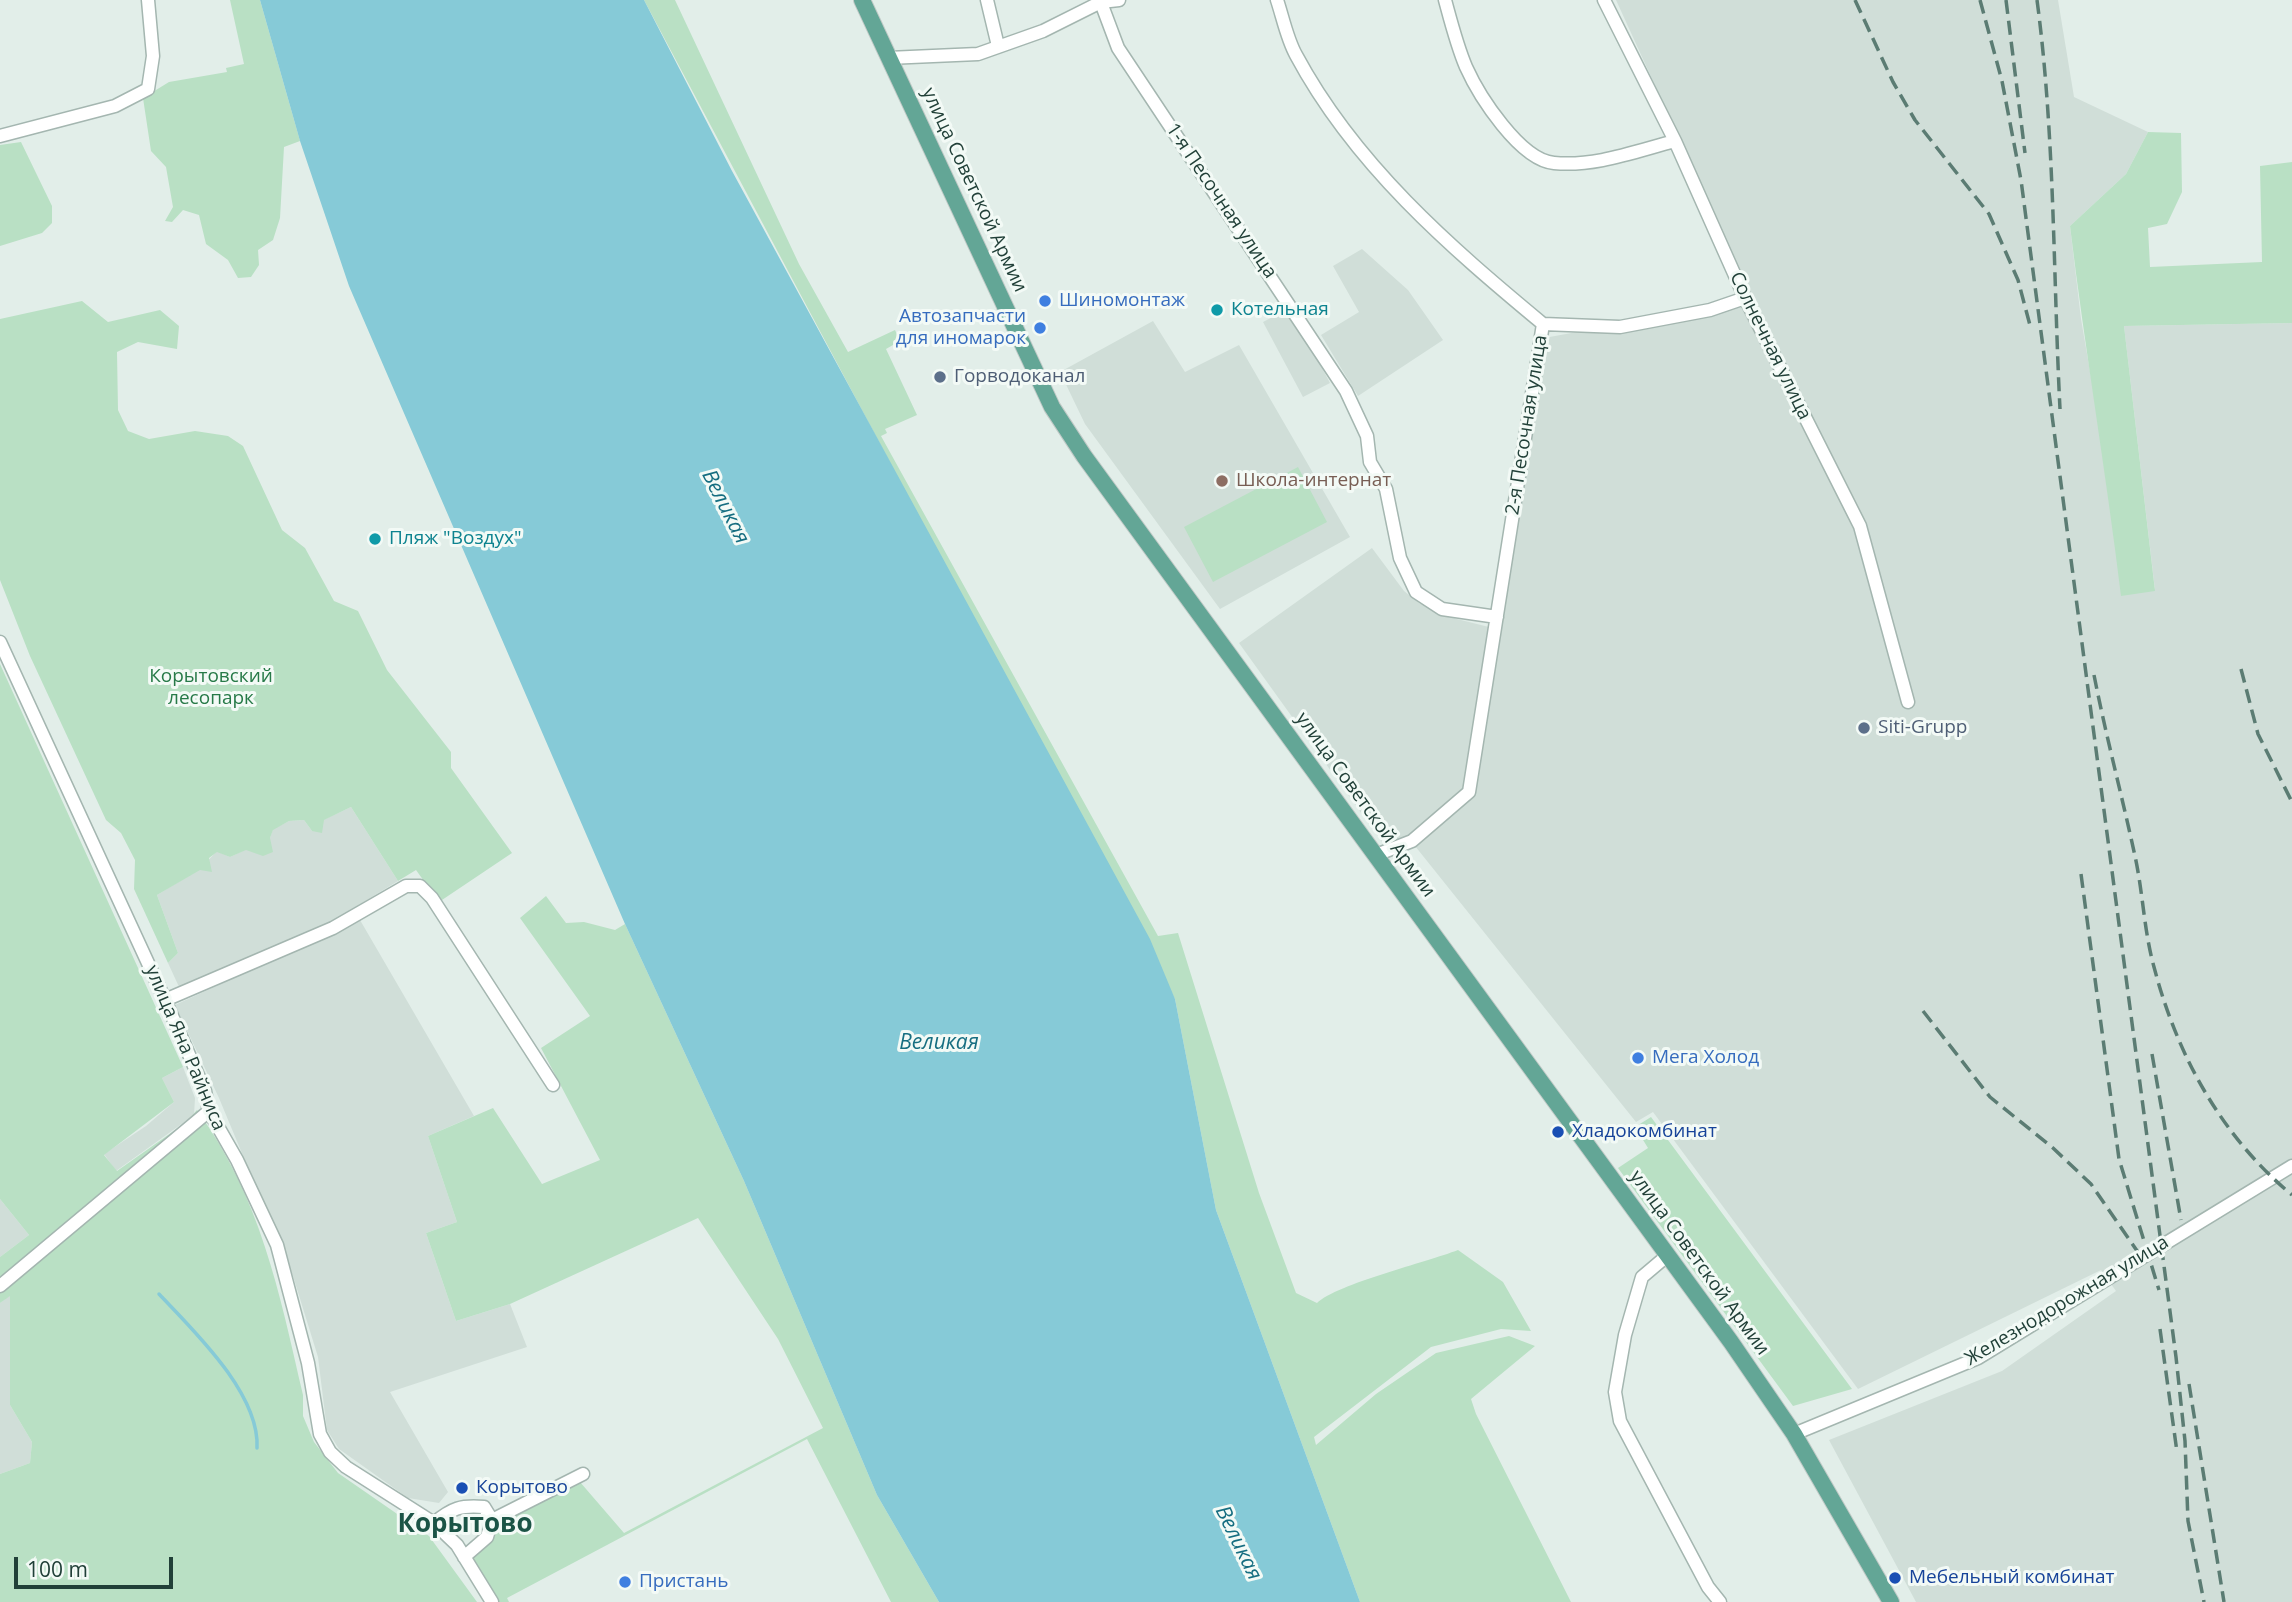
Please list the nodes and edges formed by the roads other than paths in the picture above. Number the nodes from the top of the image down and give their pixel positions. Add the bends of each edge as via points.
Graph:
1 (148, 0) edge
2 (862, 0) edge
3 (986, 0) edge
4 (1119, 0) edge
5 (1278, 0) edge
6 (1445, 0) edge
7 (1604, 0) edge
8 (1101, 1) edge
9 (998, 46) junction
10 (888, 58) junction
11 (0, 136) edge
12 (1675, 141) junction
13 (1745, 298) junction
14 (1544, 324) junction
15 (1497, 617) junction
16 (0, 642) edge
17 (1908, 702) dead end
18 (1376, 855) junction
19 (165, 1000) junction
20 (553, 1085) dead end
21 (209, 1111) junction
22 (2292, 1166) edge
23 (1668, 1255) junction
24 (0, 1286) edge
25 (1794, 1434) junction
26 (583, 1474) dead end
27 (492, 1520) junction
28 (434, 1523) junction
29 (464, 1557) junction
30 (492, 1602) edge
31 (1720, 1602) edge
32 (1891, 1602) edge

1 - 11 street via 153,56 148,89 115,106
2 - 10 main road, улица Советской Армии
3 - 9 street
4 - 8 street
5 - 14 street, 2-я Песочная улица via 1295,53 1340,126 1420,219
6 - 12 street via 1466,66 1524,150 1552,163 1599,162
7 - 12 street, Солнечная улица
8 - 9 street via 1043,31
8 - 15 street, 1-я Песочная улица via 1118,47 1346,391 1367,436 1370,462 1386,489 1400,558 1416,592 1442,609
9 - 10 street via 978,54
10 - 18 main road, улица Советской Армии via 1052,407
12 - 13 street, Солнечная улица
13 - 14 street via 1710,310 1620,327
13 - 17 street, Солнечная улица via 1860,526
14 - 15 street, 2-я Песочная улица
15 - 18 street, 2-я Песочная улица via 1469,792 1412,841
16 - 19 street, улица Яна Райниса
18 - 23 main road, улица Советской Армии
19 - 20 street via 333,928 406,886 420,887 432,898
19 - 21 street, улица Яна Райниса via 205,1091
21 - 24 street
21 - 28 street, улица Яна Райниса via 277,1245 308,1363 320,1434 346,1467
22 - 25 street, Железнодорожная улица via 1978,1358
23 - 25 main road, улица Советской Армии
23 - 31 street via 1642,1277 1635,1300 1615,1392 1619,1421
25 - 32 main road, улица Советской Армии
26 - 27 street
27 - 28 street via 484,1507 463,1505
27 - 29 street via 487,1537
28 - 29 street, улица Яна Райниса
29 - 30 street, улица Яна Райниса

